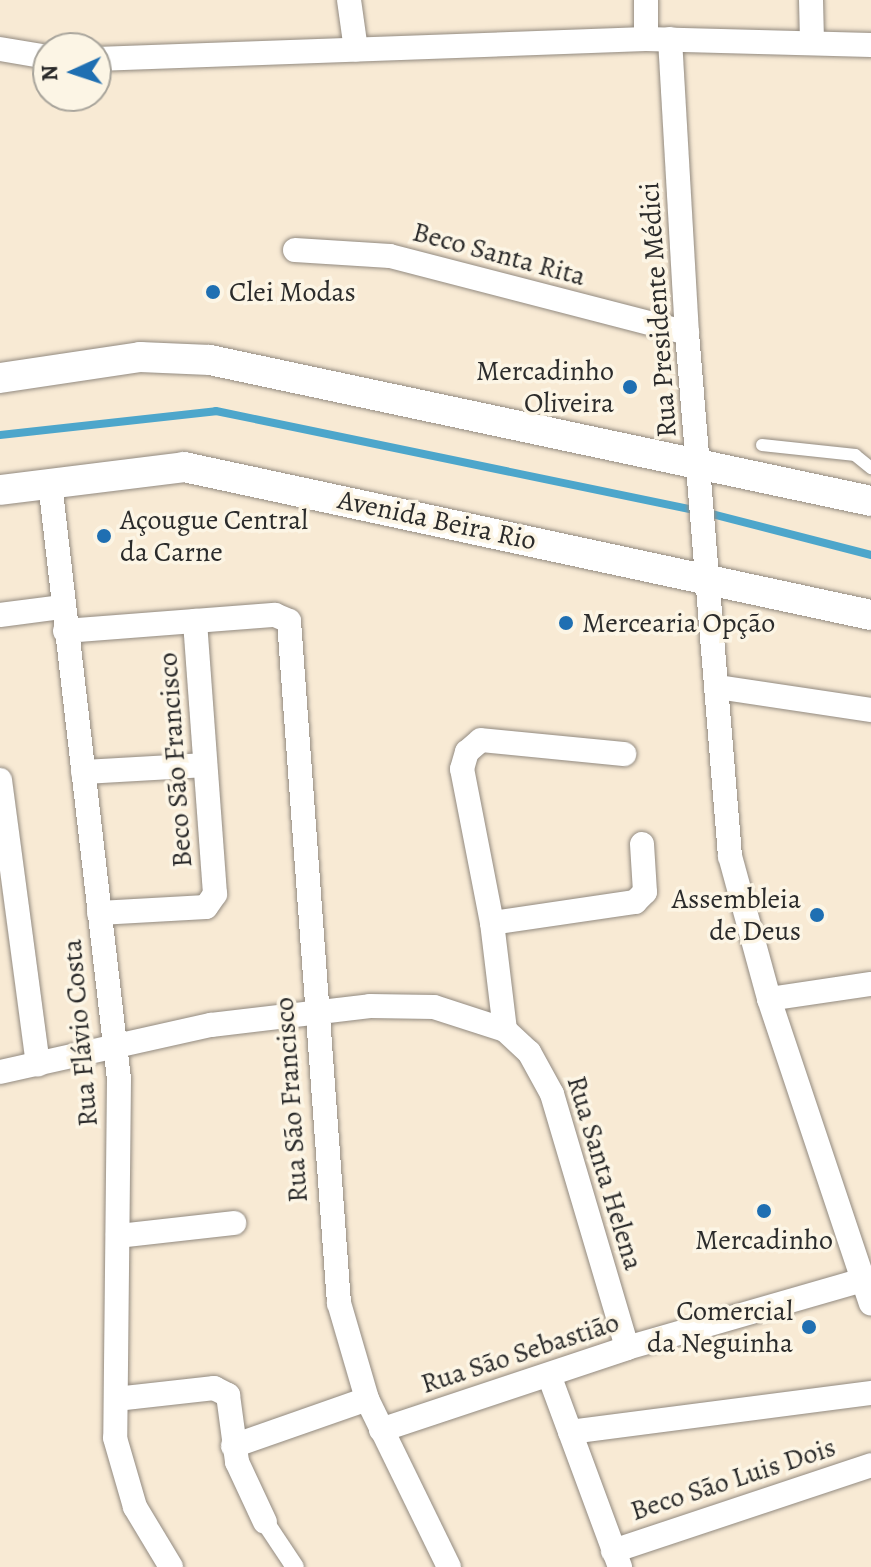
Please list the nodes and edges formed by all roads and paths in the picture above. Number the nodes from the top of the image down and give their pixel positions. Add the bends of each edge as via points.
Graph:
1 (349, 0) edge
2 (646, 0) edge
3 (811, 0) edge
4 (658, 39) junction
5 (812, 42) junction
6 (871, 45) edge
7 (0, 49) edge
8 (356, 50) junction
9 (32, 54) edge
10 (112, 58) edge
11 (295, 250) dead end
12 (687, 333) junction
13 (0, 378) edge
14 (762, 445) dead end
15 (699, 465) junction
16 (871, 468) edge
17 (50, 483) junction
18 (0, 490) edge
19 (871, 501) edge
20 (710, 577) junction
21 (0, 615) edge
22 (275, 615) joint
23 (871, 615) edge
24 (64, 619) junction
25 (195, 621) junction
26 (717, 687) junction
27 (871, 710) edge
28 (624, 754) dead end
29 (203, 765) junction
30 (83, 772) junction
31 (0, 780) edge
32 (642, 844) dead end
33 (99, 913) junction
34 (492, 923) junction
35 (871, 984) edge
36 (769, 999) junction
37 (314, 1011) junction
38 (505, 1030) junction
39 (115, 1046) junction
40 (38, 1064) junction
41 (0, 1072) edge
42 (234, 1223) dead end
43 (118, 1236) junction
44 (862, 1247) edge
45 (867, 1291) edge
46 (627, 1348) junction
47 (549, 1375) junction
48 (871, 1393) edge
49 (116, 1399) junction
50 (367, 1399) junction
51 (381, 1430) junction
52 (570, 1432) junction
53 (233, 1446) junction
54 (871, 1465) edge
55 (265, 1522) joint
56 (616, 1559) edge
57 (171, 1567) edge
58 (295, 1567) edge
59 (449, 1567) edge

1 - 8 street
2 - 4 street, Rua Presidente Médici
3 - 5 street
4 - 5 street
4 - 8 street
4 - 12 street, Rua Presidente Médici
5 - 6 street
7 - 9 street
8 - 10 street
11 - 12 street, Beco Santa Rita via 390,256
12 - 15 street, Rua Presidente Médici
13 - 15 street via 140,357 210,360
14 - 16 lane via 855,455
15 - 19 street
15 - 20 street, Rua Presidente Médici
17 - 18 street, Avenida Beira Rio
17 - 20 street, Avenida Beira Rio via 184,467
17 - 24 street, Rua Flávio Costa
20 - 23 street, Avenida Beira Rio
20 - 26 street, Rua Presidente Médici
21 - 24 street, Beco São Francisco
22 - 25 street, Beco São Francisco
22 - 37 street, Rua São Francisco via 289,621
24 - 25 street, Beco São Francisco
24 - 30 street, Rua Flávio Costa
25 - 29 street, Beco São Francisco
26 - 27 street
26 - 36 street, Rua Presidente Médici via 730,856
28 - 34 street via 481,740 467,752 462,769
29 - 30 street
29 - 33 street, Beco São Francisco via 215,894 206,907
30 - 33 street, Rua Flávio Costa
31 - 40 street
32 - 34 street via 645,892 635,902
33 - 39 street, Rua Flávio Costa
34 - 38 street
35 - 36 street
36 - 44 street, Rua Presidente Médici
37 - 38 street, Rua Santa Helena via 434,1007
37 - 39 street, Rua Santa Helena via 211,1025
37 - 50 street, Rua São Francisco via 339,1303
38 - 46 street, Rua Santa Helena via 529,1052 552,1094
39 - 40 street, Rua Santa Helena
39 - 43 street, Rua Flávio Costa
40 - 41 street, Rua Santa Helena
42 - 43 street
43 - 49 street, Rua Flávio Costa
44 - 45 street, Rua Presidente Médici
45 - 46 street, Rua São Sebastião
46 - 47 street, Rua São Sebastião
47 - 51 street, Rua São Sebastião
47 - 52 street
48 - 52 street
49 - 53 street via 222,1390 228,1395
49 - 57 street, Rua Flávio Costa via 115,1438 122,1473 135,1507
50 - 51 street, Rua São Francisco
50 - 53 street
51 - 59 street, Rua São Francisco
52 - 56 street
53 - 55 street
54 - 56 street, Beco São Luis Dois
55 - 58 street

